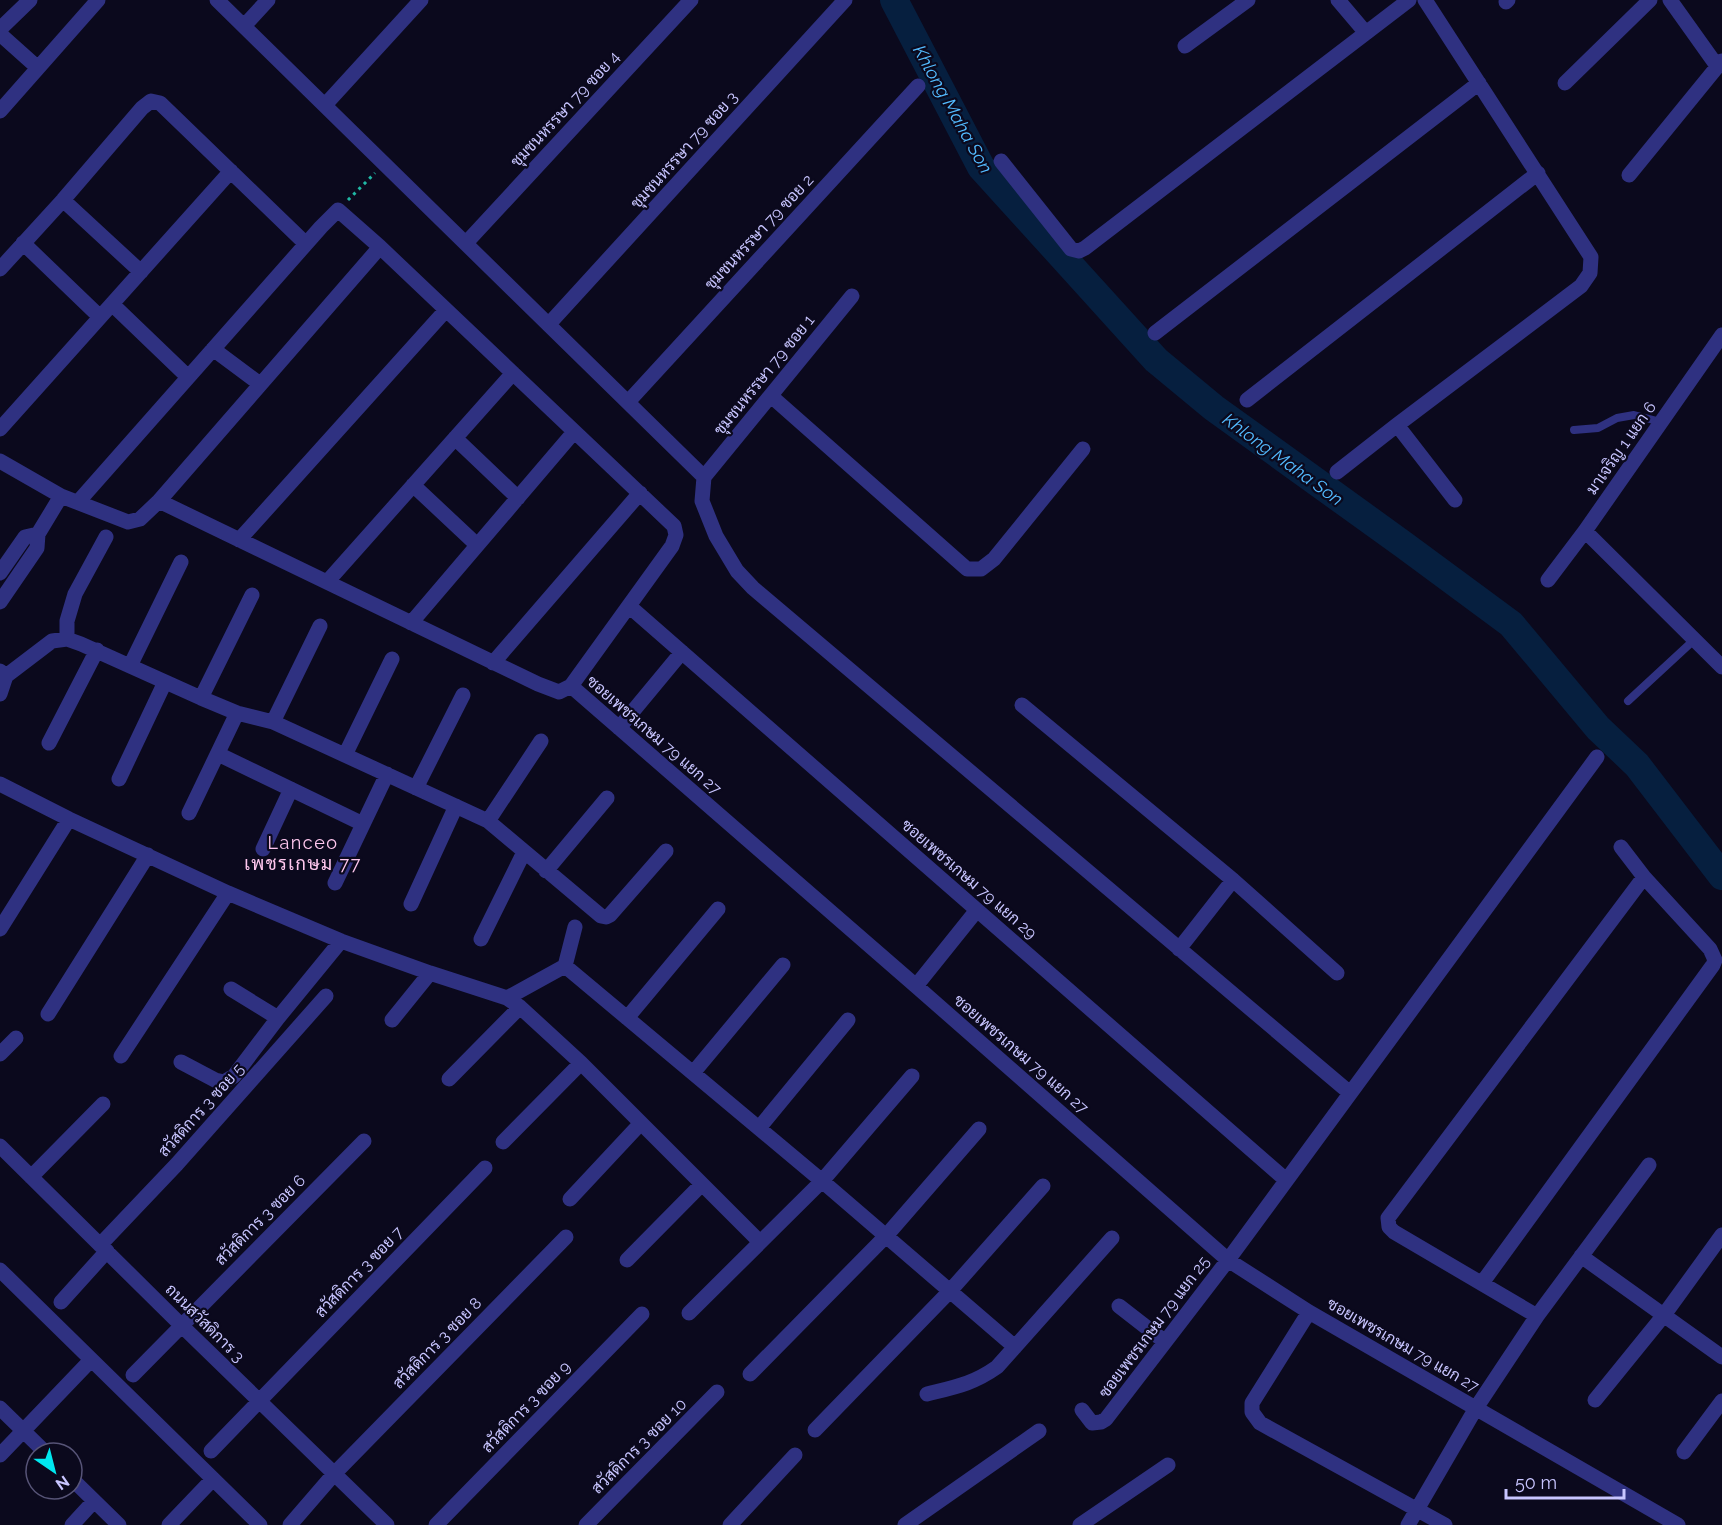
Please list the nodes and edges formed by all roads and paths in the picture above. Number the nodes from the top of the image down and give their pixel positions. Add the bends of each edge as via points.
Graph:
1 (30, 0) edge
2 (98, 0) edge
3 (217, 0) edge
4 (268, 0) edge
5 (421, 0) edge
6 (691, 0) edge
7 (846, 0) edge
8 (1248, 0) edge
9 (1338, 0) edge
10 (1409, 0) edge
11 (1425, 0) edge
12 (1650, 0) edge
13 (1670, 0) edge
14 (244, 26) junction
15 (0, 29) edge
16 (1366, 33) junction
17 (0, 34) edge
18 (1185, 46) dead end
19 (1720, 63) edge
20 (38, 68) junction
21 (1479, 83) junction
22 (1565, 83) dead end
23 (918, 86) dead end
24 (325, 105) junction
25 (0, 111) edge
26 (1001, 161) dead end
27 (385, 163) junction
28 (231, 171) junction
29 (1538, 173) junction
30 (1629, 175) dead end
31 (63, 200) junction
32 (338, 210) junction
33 (23, 243) junction
34 (466, 243) junction
35 (306, 244) junction
36 (380, 247) junction
37 (0, 269) edge
38 (141, 272) junction
39 (852, 296) dead end
40 (112, 304) junction
41 (446, 310) junction
42 (100, 317) junction
43 (549, 324) junction
44 (1155, 333) dead end
45 (1722, 335) edge
46 (213, 349) junction
47 (513, 373) junction
48 (188, 377) junction
49 (260, 384) junction
50 (771, 396) junction
51 (1247, 400) dead end
52 (627, 402) junction
53 (1661, 422) junction
54 (1397, 424) junction
55 (0, 429) edge
56 (1574, 430) dead end
57 (574, 432) junction
58 (455, 438) junction
59 (1083, 449) dead end
60 (0, 461) edge
61 (1337, 472) dead end
62 (704, 477) junction
63 (413, 485) junction
64 (640, 493) junction
65 (61, 496) junction
66 (518, 498) junction
67 (1455, 500) dead end
68 (159, 501) junction
69 (78, 502) junction
70 (1585, 531) junction
71 (38, 534) junction
72 (106, 537) dead end
73 (239, 540) junction
74 (477, 545) junction
75 (181, 562) dead end
76 (0, 573) edge
77 (1548, 580) dead end
78 (327, 582) junction
79 (252, 595) dead end
80 (0, 602) edge
81 (629, 606) junction
82 (411, 623) junction
83 (320, 626) dead end
84 (68, 639) junction
85 (1694, 640) junction
86 (97, 650) junction
87 (682, 652) junction
88 (392, 660) dead end
89 (493, 663) junction
90 (130, 666) junction
91 (1722, 667) edge
92 (3, 674) edge
93 (165, 682) junction
94 (571, 686) junction
95 (0, 694) edge
96 (463, 695) dead end
97 (201, 698) junction
98 (1628, 701) dead end
99 (1022, 705) dead end
100 (237, 713) junction
101 (273, 722) junction
102 (619, 728) junction
103 (541, 741) dead end
104 (49, 743) dead end
105 (218, 754) junction
106 (345, 755) junction
107 (1597, 758) dead end
108 (387, 774) junction
109 (119, 779) dead end
110 (0, 784) edge
111 (416, 788) junction
112 (291, 789) junction
113 (607, 798) dead end
114 (456, 806) junction
115 (189, 813) dead end
116 (69, 819) junction
117 (488, 821) junction
118 (363, 824) junction
119 (1621, 847) dead end
120 (263, 849) dead end
121 (666, 851) dead end
122 (524, 852) junction
123 (148, 855) junction
124 (546, 871) junction
125 (1644, 877) junction
126 (1233, 880) junction
127 (335, 883) dead end
128 (228, 893) junction
129 (411, 904) dead end
130 (718, 909) dead end
131 (977, 910) junction
132 (575, 927) dead end
133 (0, 929) edge
134 (482, 939) dead end
135 (341, 941) junction
136 (1179, 949) junction
137 (783, 965) dead end
138 (565, 966) junction
139 (1337, 973) dead end
140 (430, 974) junction
141 (916, 986) junction
142 (231, 989) dead end
143 (326, 996) dead end
144 (513, 1003) junction
145 (48, 1014) dead end
146 (278, 1017) junction
147 (627, 1018) junction
148 (392, 1020) dead end
149 (849, 1020) dead end
150 (16, 1038) dead end
151 (0, 1054) edge
152 (122, 1056) dead end
153 (181, 1062) dead end
154 (581, 1063) junction
155 (693, 1073) junction
156 (912, 1077) dead end
157 (449, 1079) dead end
158 (1350, 1093) junction
159 (103, 1104) dead end
160 (641, 1123) junction
161 (759, 1128) junction
162 (979, 1129) dead end
163 (364, 1141) dead end
164 (503, 1142) dead end
165 (0, 1146) edge
166 (1648, 1165) dead end
167 (485, 1168) dead end
168 (31, 1177) junction
169 (1286, 1180) junction
170 (822, 1181) junction
171 (702, 1184) junction
172 (1043, 1186) dead end
173 (570, 1199) dead end
174 (1722, 1235) edge
175 (886, 1236) junction
176 (566, 1237) dead end
177 (1112, 1238) dead end
178 (760, 1242) junction
179 (104, 1248) junction
180 (1581, 1256) junction
181 (627, 1260) dead end
182 (1228, 1260) junction
183 (0, 1270) edge
184 (1482, 1283) junction
185 (950, 1291) junction
186 (61, 1302) dead end
187 (1119, 1306) dead end
188 (1309, 1312) junction
189 (689, 1313) dead end
190 (642, 1314) dead end
191 (1664, 1315) junction
192 (1537, 1316) junction
193 (181, 1325) junction
194 (1164, 1341) junction
195 (1015, 1347) junction
196 (1722, 1357) edge
197 (91, 1360) junction
198 (750, 1374) dead end
199 (133, 1375) dead end
200 (717, 1392) dead end
201 (927, 1394) dead end
202 (1595, 1400) dead end
203 (258, 1401) junction
204 (1722, 1401) edge
205 (0, 1408) edge
206 (1476, 1408) junction
207 (1082, 1410) dead end
208 (814, 1430) dead end
209 (23, 1431) junction
210 (1039, 1431) dead end
211 (33, 1441) edge
212 (211, 1451) dead end
213 (1684, 1452) dead end
214 (0, 1455) edge
215 (795, 1455) dead end
216 (1168, 1465) dead end
217 (334, 1474) junction
218 (213, 1479) junction
219 (84, 1491) edge
220 (94, 1501) junction
221 (1418, 1509) junction
222 (72, 1525) edge
223 (118, 1525) edge
224 (169, 1525) edge
225 (260, 1525) edge
226 (290, 1525) edge
227 (387, 1525) edge
228 (436, 1525) edge
229 (586, 1525) edge
230 (730, 1525) edge
231 (905, 1525) edge
232 (1080, 1525) edge
233 (1408, 1525) edge
234 (1445, 1525) edge
235 (1678, 1525) edge

1 - 15 street
2 - 20 street
3 - 14 street
4 - 14 street
5 - 24 street
6 - 34 street, ชุมชนหรรษา 79 ซอย 4
7 - 43 street, ชุมชนหรรษา 79 ซอย 3
8 - 18 street
9 - 16 street
10 - 16 street
11 - 21 street
12 - 22 street
13 - 19 street
14 - 24 street
16 - 26 street via 1079,251 1071,249
17 - 20 street
19 - 30 street
20 - 25 street
21 - 29 street
21 - 44 street
23 - 52 street, ชุมชนหรรษา 79 ซอย 2
24 - 27 street
27 - 32 path
27 - 34 street
28 - 31 street via 160,103 151,101
28 - 35 street
28 - 38 street
29 - 51 street
29 - 54 street via 1591,257 1590,273 1581,286
31 - 33 street
31 - 38 street
32 - 35 street
32 - 36 street
33 - 37 street
33 - 42 street
34 - 43 street
35 - 46 street
36 - 41 street
36 - 49 street
38 - 40 street
39 - 50 street, ชุมชนหรรษา 79 ซอย 1
40 - 42 street
40 - 48 street
41 - 47 street
41 - 73 street
42 - 55 street
43 - 52 street
45 - 53 street, มาเจริญ 1 แยก 6
46 - 48 street
46 - 49 street
47 - 57 street
47 - 58 street
48 - 69 street
49 - 68 street
50 - 59 street via 968,569 981,569 994,559
50 - 62 street, ชุมชนหรรษา 79 ซอย 1
52 - 62 street
53 - 56 lane via 1634,415 1598,428
53 - 70 street, มาเจริญ 1 แยก 6
54 - 61 street
54 - 67 street
57 - 64 street
57 - 66 street
58 - 63 street
58 - 66 street
60 - 65 street
62 - 136 street via 702,501 716,536 737,571 753,588
63 - 74 street
63 - 78 street
64 - 81 street via 674,526 676,536
64 - 89 street
65 - 69 street
65 - 71 street
66 - 74 street
68 - 69 street via 140,519 128,522
68 - 73 street
70 - 77 street, มาเจริญ 1 แยก 6
70 - 85 street
71 - 76 street via 25,537
71 - 80 street via 37,548
72 - 84 street via 75,594 67,621
73 - 78 street
74 - 82 street
75 - 90 street
78 - 82 street
79 - 97 street
81 - 87 street, ซอยเพชรเกษม 79 แยก 29
81 - 94 street
82 - 89 street
83 - 101 street
84 - 86 street
84 - 92 street via 52,641
85 - 91 street
85 - 98 lane
86 - 90 street
86 - 104 street
87 - 102 street
87 - 131 street, ซอยเพชรเกษม 79 แยก 29
88 - 106 street
89 - 94 street via 559,692
90 - 93 street
92 - 95 street
93 - 97 street
93 - 109 street
94 - 102 street, ซอยเพชรเกษม 79 แยก 27
96 - 111 street
97 - 100 street
99 - 126 street
100 - 101 street
100 - 105 street
101 - 106 street
102 - 141 street, ซอยเพชรเกษม 79 แยก 27
103 - 117 street
105 - 112 street
105 - 115 street
106 - 108 street
107 - 158 street, ซอยเพชรเกษม 79 แยก 25
108 - 111 street
108 - 118 street
110 - 116 street
111 - 114 street
112 - 118 street
112 - 120 street
113 - 124 street
114 - 117 street
114 - 129 street
116 - 123 street
116 - 133 street
117 - 122 street
118 - 127 street
119 - 125 street
121 - 124 street via 606,917
122 - 124 street
122 - 134 street
123 - 128 street
123 - 145 street
125 - 184 street via 1715,960
125 - 184 street via 1388,1218 1394,1232
126 - 136 street
126 - 139 street
128 - 135 street
128 - 152 street
130 - 147 street
131 - 141 street
131 - 169 street, ซอยเพชรเกษม 79 แยก 29
132 - 138 street
135 - 140 street
135 - 146 street
136 - 158 street
137 - 155 street
138 - 144 street
138 - 147 street
140 - 144 street
140 - 148 street
141 - 182 street, ซอยเพชรเกษม 79 แยก 27
142 - 146 street
143 - 179 street, สวัสดิการ 3 ซอย 5
144 - 154 street
144 - 157 street
146 - 153 street via 234,1076 224,1082
147 - 155 street
149 - 161 street
150 - 151 street
154 - 160 street
154 - 164 street
155 - 161 street
156 - 170 street
158 - 169 street, ซอยเพชรเกษม 79 แยก 25
159 - 168 street
160 - 171 street
160 - 173 street
161 - 170 street
162 - 175 street
163 - 193 street, สวัสดิการ 3 ซอย 6
165 - 168 street, ถนนสวัสดิการ 3
166 - 180 street
167 - 203 street, สวัสดิการ 3 ซอย 7
168 - 179 street, ถนนสวัสดิการ 3
169 - 182 street, ซอยเพชรเกษม 79 แยก 25
170 - 175 street
170 - 178 street
171 - 178 street
171 - 181 street
172 - 185 street
174 - 191 street
175 - 185 street
175 - 198 street
176 - 217 street, สวัสดิการ 3 ซอย 8
177 - 195 street
178 - 189 street
179 - 186 street, สวัสดิการ 3 ซอย 5
179 - 193 street, ถนนสวัสดิการ 3
180 - 191 street
180 - 192 street
182 - 188 street, ซอยเพชรเกษม 79 แยก 27
182 - 194 street, ซอยเพชรเกษม 79 แยก 25
183 - 197 street
184 - 192 street
185 - 195 street
185 - 208 street
187 - 194 street
188 - 206 street, ซอยเพชรเกษม 79 แยก 27
188 - 221 street via 1252,1403 1252,1412 1260,1423
190 - 228 street, สวัสดิการ 3 ซอย 9
191 - 196 street
191 - 202 street
192 - 206 street
193 - 199 street, สวัสดิการ 3 ซอย 6
193 - 203 street, ถนนสวัสดิการ 3
194 - 207 street, ซอยเพชรเกษม 79 แยก 25 via 1106,1419 1092,1423
195 - 201 street via 982,1377
197 - 209 street
197 - 218 street
200 - 229 street, สวัสดิการ 3 ซอย 10
203 - 212 street, สวัสดิการ 3 ซอย 7
203 - 217 street, ถนนสวัสดิการ 3
204 - 213 street
205 - 209 street
206 - 221 street
206 - 235 street, ซอยเพชรเกษม 79 แยก 27
209 - 211 street
209 - 214 street
210 - 231 street
215 - 230 street
216 - 232 street
217 - 226 street, สวัสดิการ 3 ซอย 8
217 - 227 street, ถนนสวัสดิการ 3
218 - 224 street
218 - 225 street
219 - 220 street
220 - 222 street
220 - 223 street
221 - 233 street
221 - 234 street

